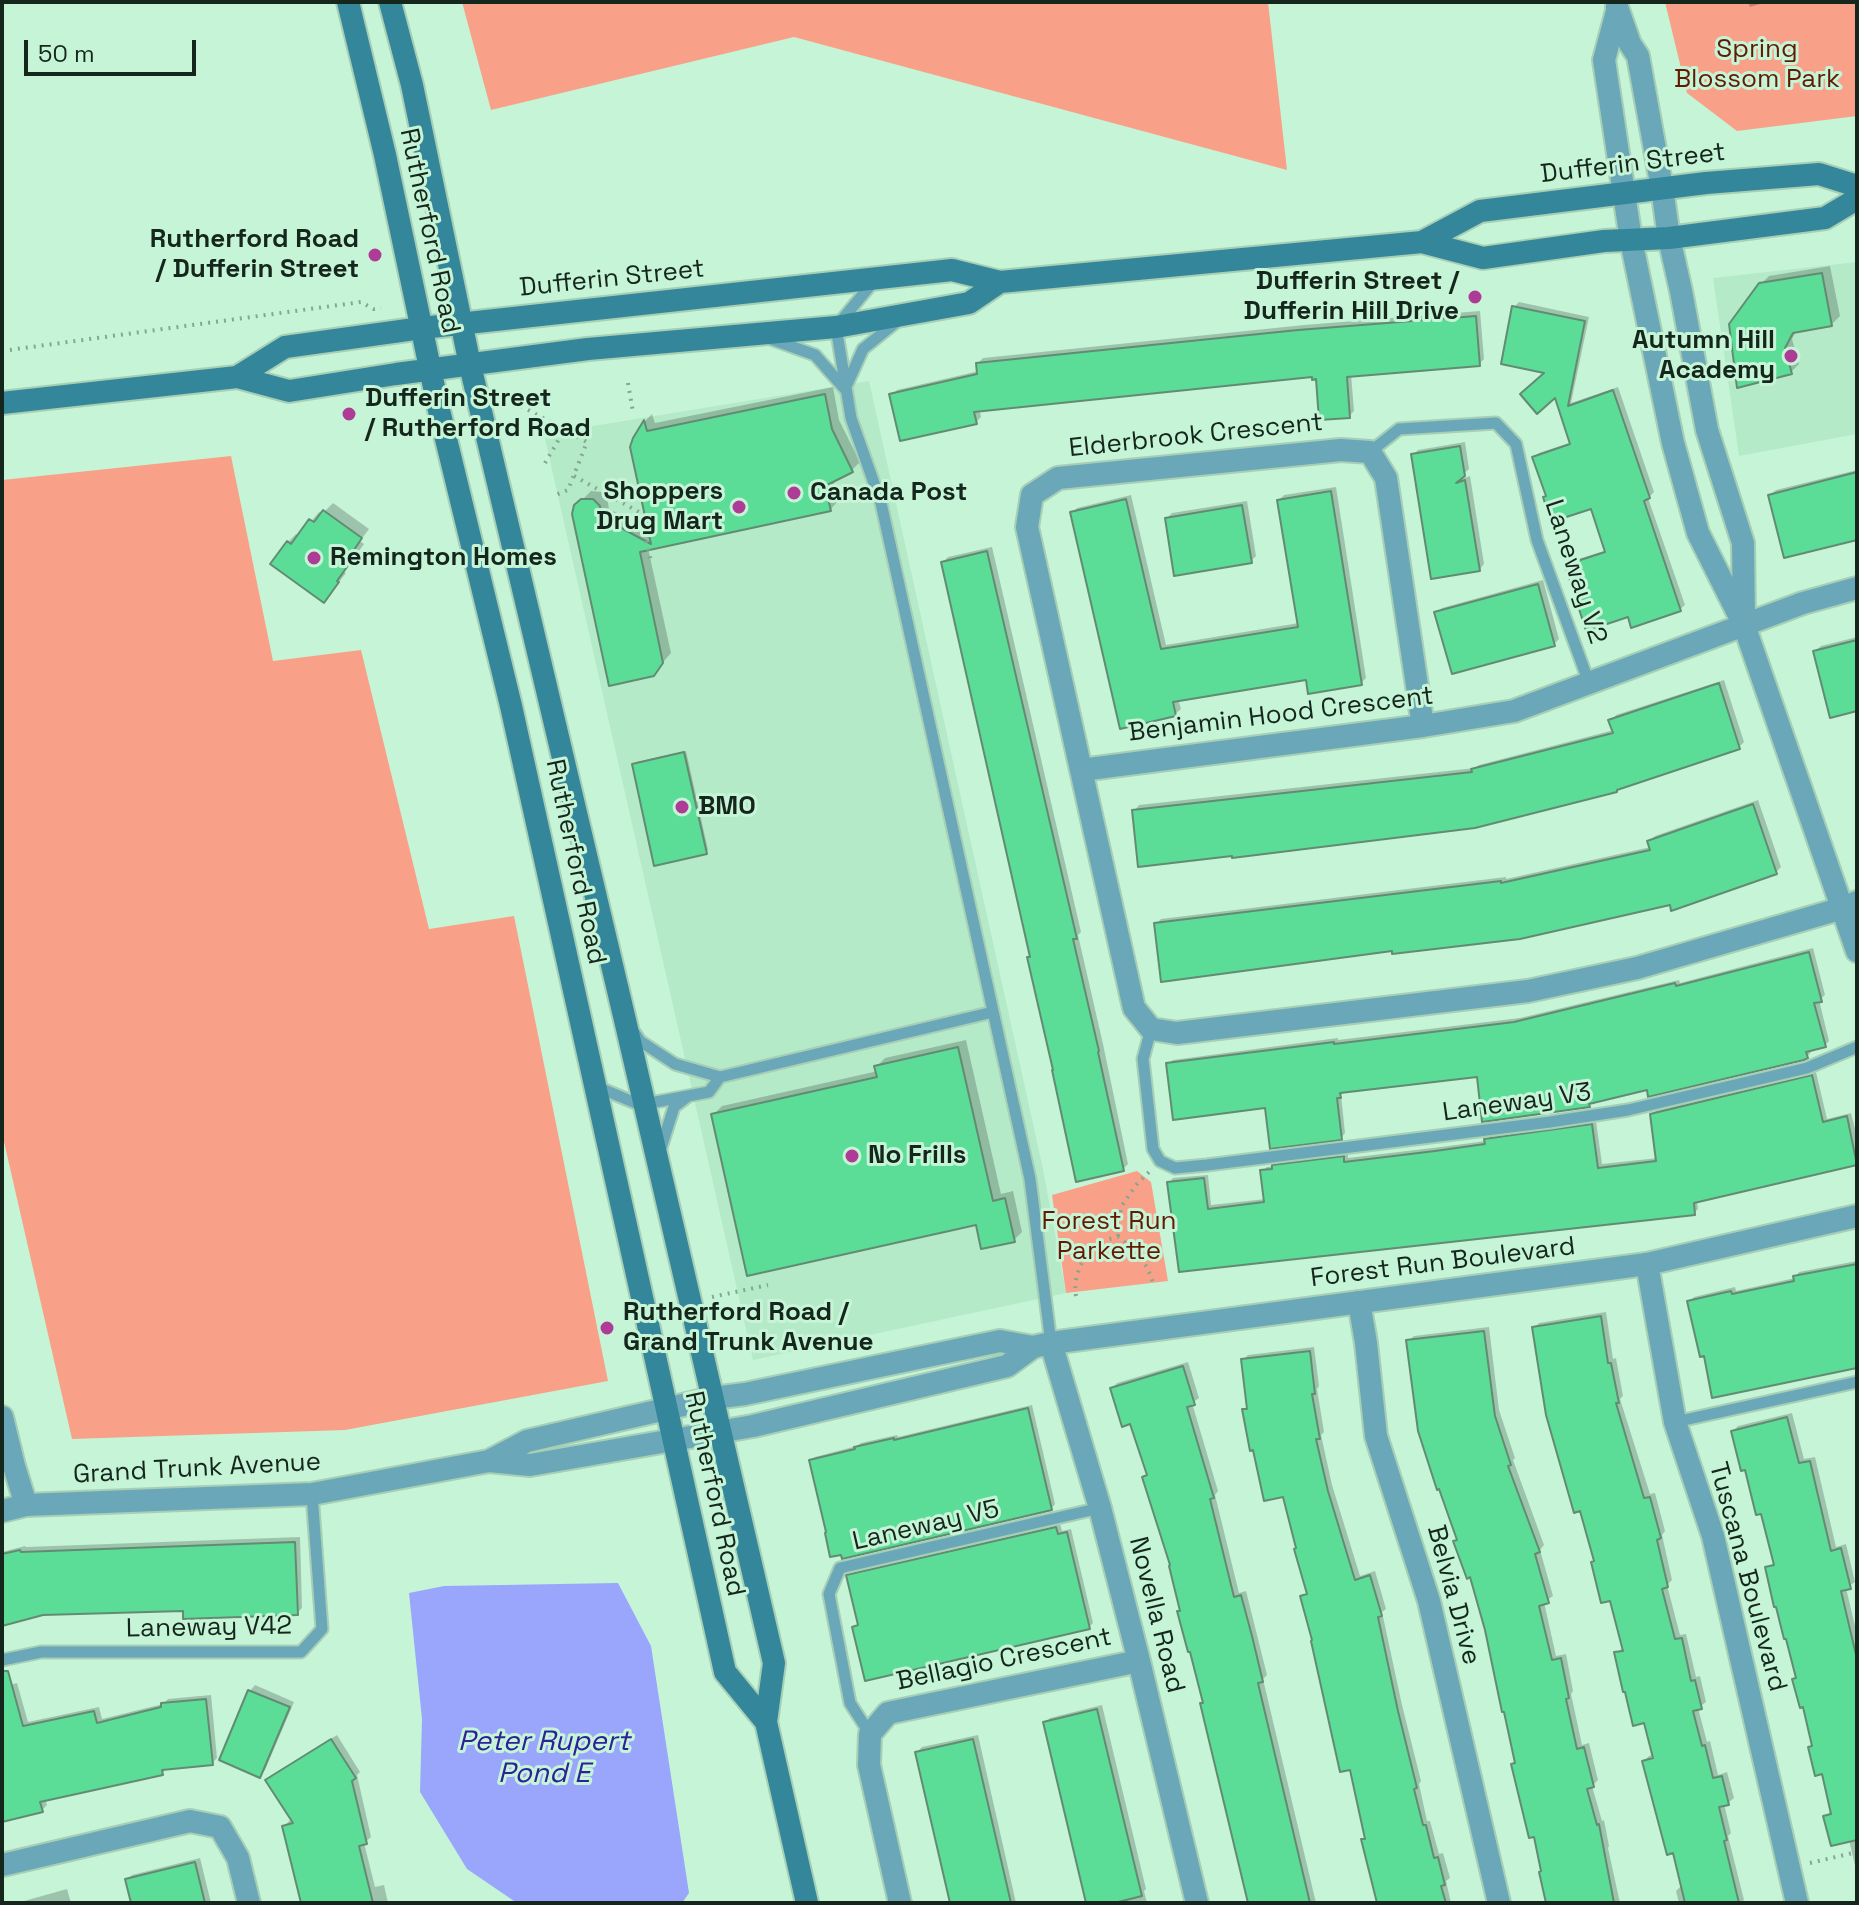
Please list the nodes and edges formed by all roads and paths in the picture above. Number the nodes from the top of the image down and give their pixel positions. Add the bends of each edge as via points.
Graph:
1 (348, 2) edge
2 (390, 2) edge
3 (1616, 6) edge
4 (1857, 186) edge
5 (1662, 188) junction
6 (1624, 193) junction
7 (1857, 199) edge
8 (1669, 238) junction
9 (1631, 240) junction
10 (1422, 242) junction
11 (876, 278) junction
12 (1000, 282) junction
13 (381, 308) dead end
14 (905, 315) junction
15 (462, 323) junction
16 (836, 327) junction
17 (422, 328) junction
18 (756, 334) junction
19 (2, 351) edge
20 (470, 365) junction
21 (430, 371) junction
22 (237, 377) junction
23 (628, 383) dead end
24 (845, 389) junction
25 (2, 403) edge
26 (521, 406) dead end
27 (633, 412) dead end
28 (565, 429) junction
29 (1370, 452) junction
30 (545, 463) dead end
31 (574, 476) junction
32 (553, 496) dead end
33 (651, 561) dead end
34 (1857, 588) edge
35 (1744, 625) junction
36 (1589, 683) junction
37 (1423, 726) junction
38 (1081, 770) junction
39 (1850, 905) edge
40 (1857, 951) edge
41 (993, 1012) junction
42 (625, 1020) junction
43 (1151, 1029) junction
44 (1857, 1047) edge
45 (720, 1077) junction
46 (595, 1086) junction
47 (689, 1096) junction
48 (645, 1104) junction
49 (657, 1160) junction
50 (1160, 1161) junction
51 (1857, 1216) edge
52 (1118, 1237) junction
53 (1647, 1264) junction
54 (768, 1285) dead end
55 (1154, 1287) dead end
56 (1076, 1296) dead end
57 (690, 1301) junction
58 (1359, 1302) junction
59 (1042, 1345) junction
60 (1857, 1382) edge
61 (713, 1398) junction
62 (666, 1409) junction
63 (2, 1417) edge
64 (1675, 1422) junction
65 (720, 1432) junction
66 (674, 1441) junction
67 (489, 1461) junction
68 (312, 1494) junction
69 (26, 1505) junction
70 (1100, 1508) junction
71 (2, 1511) edge
72 (2, 1660) edge
73 (1139, 1661) junction
74 (766, 1722) junction
75 (870, 1734) junction
76 (1857, 1852) edge
77 (2, 1865) edge
78 (1788, 1868) junction
79 (249, 1903) edge
80 (807, 1903) edge
81 (900, 1903) edge
82 (1197, 1903) edge
83 (1499, 1903) edge
84 (1797, 1903) edge

1 - 17 main road, Rutherford Road
2 - 15 main road, Rutherford Road
3 - 5 street via 1638,56
3 - 6 street via 1604,60
4 - 5 main road, Dufferin Street via 1819,174
5 - 6 main road, Dufferin Street
5 - 8 street
6 - 9 street
6 - 10 main road, Dufferin Street via 1480,211
7 - 8 main road, Dufferin Street via 1825,218
8 - 9 main road, Dufferin Street
8 - 35 street via 1707,430 1743,543
9 - 10 main road, Dufferin Street via 1483,258
9 - 35 street via 1673,443 1698,533
10 - 12 main road, Dufferin Street
11 - 12 main road, Dufferin Street via 952,270
11 - 15 main road, Dufferin Street
11 - 16 lane
12 - 14 main road, Dufferin Street via 969,303
13 - 19 path via 361,302
14 - 16 main road, Dufferin Street
14 - 24 lane via 863,349
15 - 17 main road, Dufferin Street
15 - 20 main road, Rutherford Road
16 - 18 main road, Dufferin Street
16 - 24 lane
17 - 21 main road, Rutherford Road
17 - 22 main road, Dufferin Street via 285,347
18 - 20 main road, Dufferin Street
18 - 24 lane via 815,355
20 - 21 main road, Dufferin Street
20 - 42 main road, Rutherford Road
21 - 22 main road, Dufferin Street via 289,391
21 - 46 main road, Rutherford Road
22 - 25 main road, Dufferin Street
23 - 27 path
24 - 41 lane via 881,503
26 - 28 path
28 - 30 path
28 - 31 path via 587,442
29 - 36 lane, Laneway V2 via 1399,429 1496,423 1516,444 1537,540
29 - 37 street via 1386,478
29 - 38 street, Elderbrook Crescent via 1341,450 1058,478 1032,495 1027,527
31 - 32 path via 568,490
31 - 33 path via 639,512
34 - 35 street, Benjamin Hood Crescent
35 - 36 street, Benjamin Hood Crescent
35 - 39 street
36 - 37 street, Benjamin Hood Crescent via 1514,711
37 - 38 street, Benjamin Hood Crescent
38 - 43 street via 1134,1008
39 - 40 street
39 - 43 street via 1637,968 1528,991 1177,1033
41 - 45 lane
41 - 59 lane via 1030,1179
42 - 45 lane via 640,1041 675,1064
42 - 48 main road, Rutherford Road
43 - 50 lane via 1143,1059 1153,1149
44 - 50 lane, Laneway V3 via 1807,1068 1628,1110 1207,1165 1175,1168
45 - 47 lane via 709,1092
46 - 48 lane
46 - 62 main road, Rutherford Road
47 - 48 lane
47 - 49 lane via 674,1107
48 - 49 main road, Rutherford Road
49 - 57 main road, Rutherford Road
50 - 52 path via 1121,1207
51 - 53 street, Forest Run Boulevard
52 - 55 path via 1134,1248
52 - 56 path via 1093,1248 1082,1261
53 - 58 street, Forest Run Boulevard
53 - 64 street, Tuscana Boulevard
54 - 57 path
57 - 61 main road, Rutherford Road
58 - 59 street, Forest Run Boulevard
58 - 83 street, Belvia Drive via 1376,1436 1429,1601
59 - 61 street, Forest Run Boulevard via 1000,1341
59 - 65 street, Forest Run Boulevard via 1007,1366
59 - 70 street, Novella Road
60 - 64 lane
61 - 62 street, Forest Run Boulevard
61 - 65 main road, Rutherford Road
62 - 66 main road, Rutherford Road
62 - 67 street, Grand Trunk Avenue via 527,1441
63 - 69 street
64 - 78 street, Tuscana Boulevard via 1713,1536
65 - 66 street, Forest Run Boulevard
65 - 74 main road, Rutherford Road via 774,1663
66 - 67 street, Grand Trunk Avenue via 530,1465
66 - 74 main road, Rutherford Road via 725,1672
67 - 68 street, Grand Trunk Avenue
68 - 69 street, Grand Trunk Avenue
68 - 72 lane, Laneway V42 via 322,1629 301,1652 41,1652
69 - 71 street, Grand Trunk Avenue
70 - 73 street, Novella Road
70 - 75 lane, Laneway V5 via 840,1568 829,1594 850,1703
73 - 75 street, Bellagio Crescent via 888,1713
73 - 82 street, Novella Road
74 - 80 main road, Rutherford Road
75 - 81 street via 869,1765
76 - 78 path
77 - 79 street via 190,1821 220,1827 238,1858
78 - 84 street, Tuscana Boulevard

